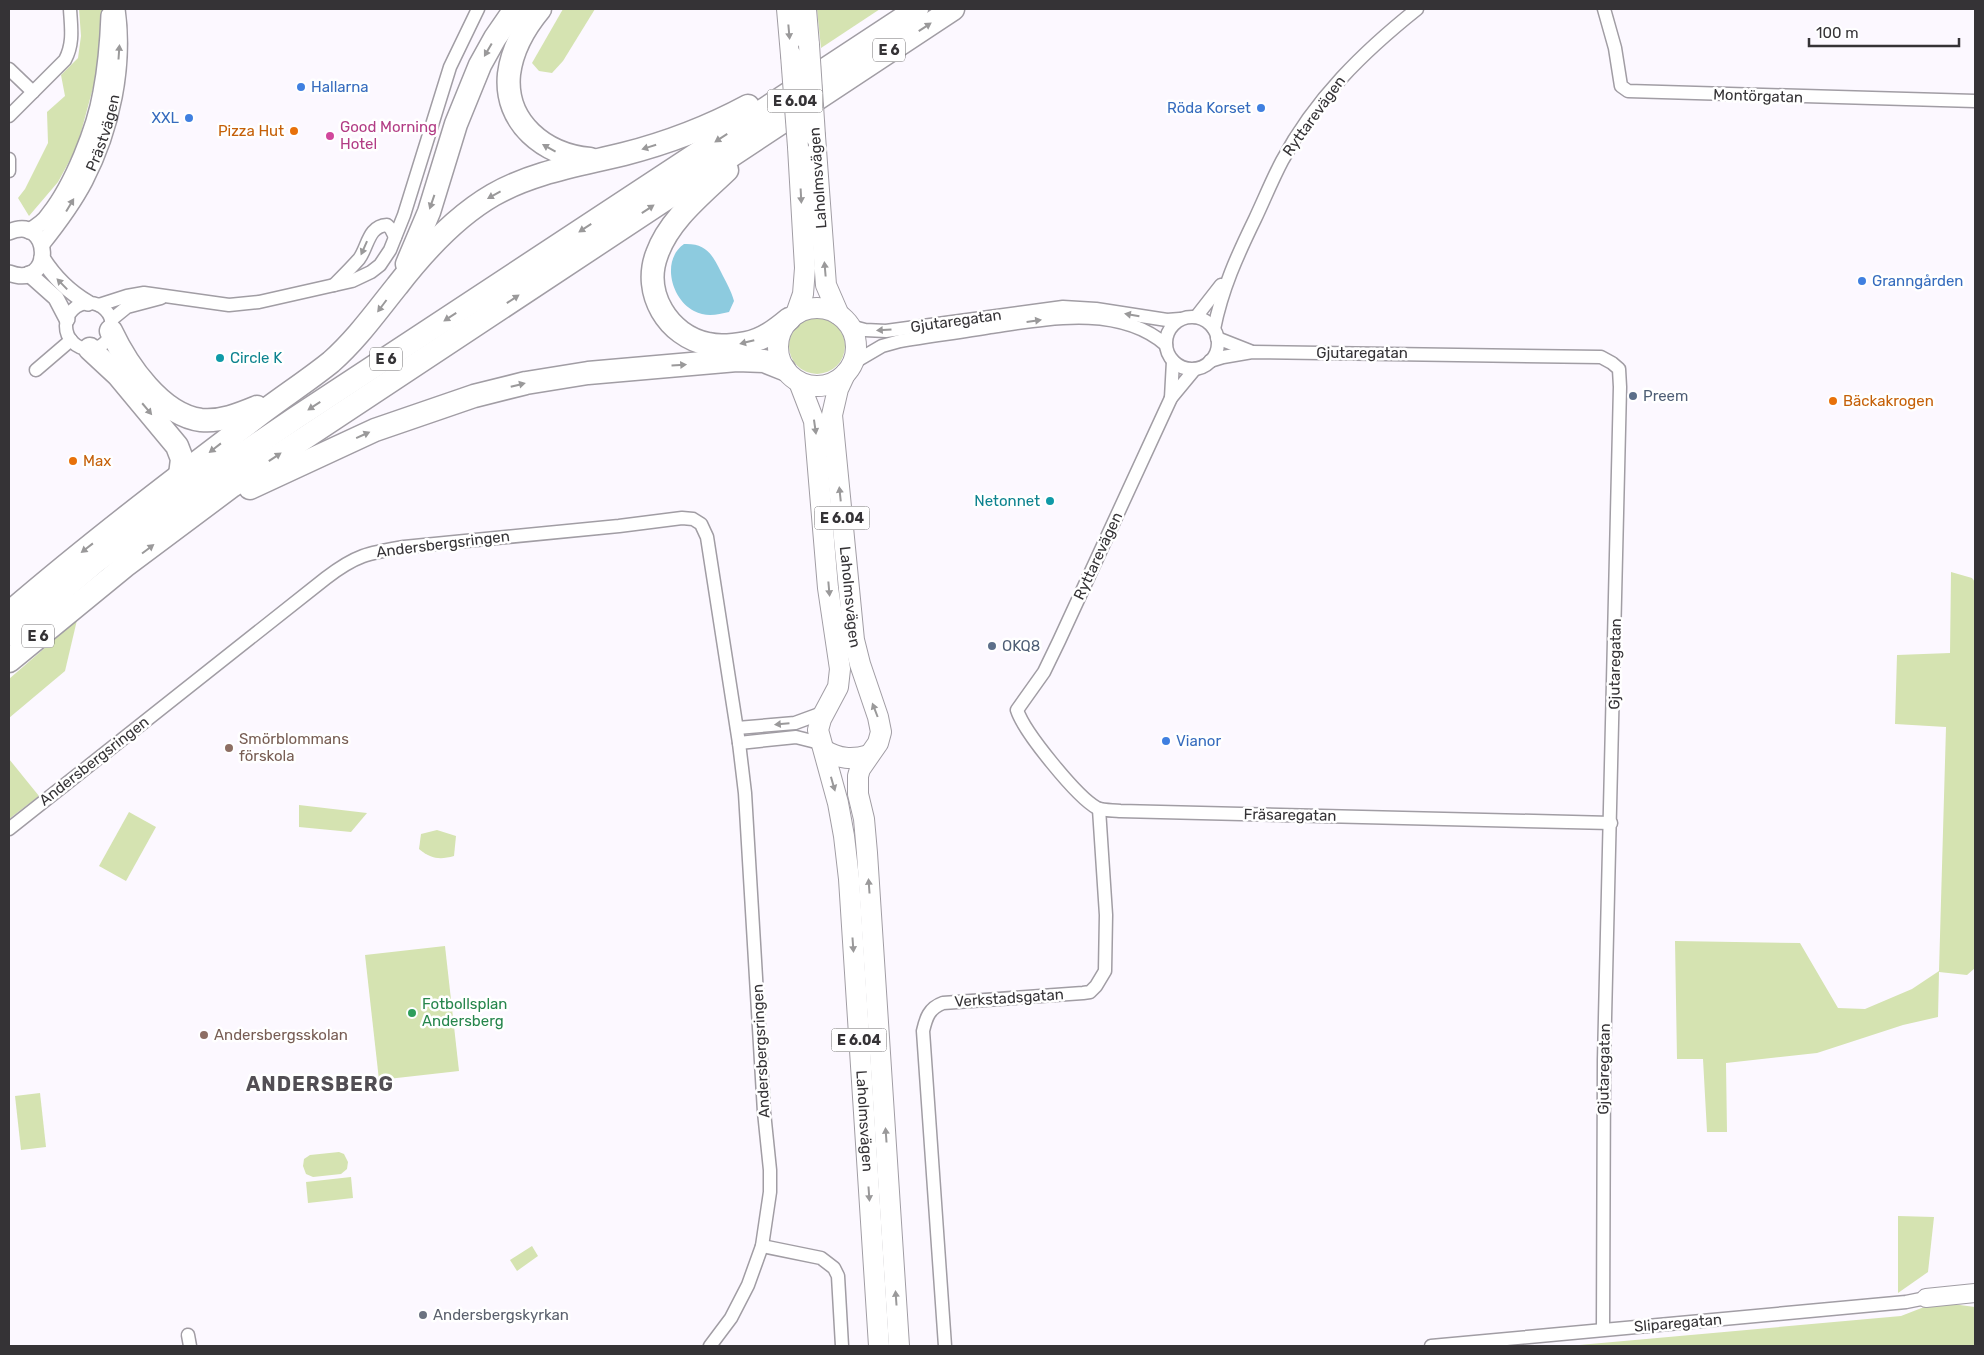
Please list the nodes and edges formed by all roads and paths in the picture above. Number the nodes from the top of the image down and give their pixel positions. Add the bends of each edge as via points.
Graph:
1 (70, 9) edge
2 (109, 9) edge
3 (117, 9) edge
4 (478, 9) edge
5 (515, 9) edge
6 (540, 9) edge
7 (787, 9) edge
8 (806, 9) edge
9 (953, 9) edge
10 (1416, 9) edge
11 (1604, 9) edge
12 (911, 13) edge
13 (9, 70) edge
14 (33, 92) junction
15 (1975, 101) edge
16 (9, 116) edge
17 (783, 120) junction
18 (9, 159) edge
19 (596, 160) junction
20 (9, 171) edge
21 (16, 230) edge
22 (395, 237) junction
23 (42, 251) junction
24 (1230, 273) junction
25 (15, 276) edge
26 (397, 285) junction
27 (334, 286) junction
28 (165, 297) junction
29 (94, 304) junction
30 (793, 316) junction
31 (1196, 317) junction
32 (67, 319) junction
33 (1180, 320) junction
34 (844, 321) junction
35 (111, 325) junction
36 (1216, 334) junction
37 (81, 344) junction
38 (1166, 345) junction
39 (1252, 352) junction
40 (1173, 361) junction
41 (1210, 361) junction
42 (849, 368) junction
43 (1195, 369) junction
44 (36, 370) dead end
45 (792, 375) junction
46 (282, 397) junction
47 (1171, 398) junction
48 (180, 476) junction
49 (192, 515) junction
50 (9, 613) edge
51 (9, 634) edge
52 (9, 661) edge
53 (825, 712) junction
54 (737, 728) junction
55 (739, 743) junction
56 (822, 746) junction
57 (869, 755) junction
58 (1099, 809) junction
59 (1611, 823) junction
60 (9, 829) edge
61 (762, 1246) junction
62 (1975, 1293) edge
63 (1926, 1298) joint
64 (1603, 1329) junction
65 (710, 1346) edge
66 (842, 1346) edge
67 (879, 1346) edge
68 (899, 1346) edge
69 (945, 1346) edge
70 (1431, 1346) edge

1 - 14 street via 71,49 65,60
2 - 21 street, Prästvägen via 101,94 88,137 58,201 43,221
23 -> 3 street, Prästvägen via 85,181 108,121 118,68
4 - 22 street via 450,67
5 -> 26 highway via 480,64 456,124 429,212
19 -> 6 highway via 573,158 546,147 523,125 513,106 508,85 511,63 522,35
7 -> 30 highway, Laholmsvägen / E 6.04, bridge via 805,268 804,294
34 -> 8 highway, Laholmsvägen / E 6.04, bridge via 826,285
17 -> 9 highway, E 6
10 - 24 street, Ryttarevägen via 1376,41 1346,72 1299,133 1282,161
11 - 15 street, Montörgatan via 1621,86 1628,91
12 -> 19 highway via 886,20 731,115 678,138
12 -> 51 highway, E 6 via 238,457 94,563
13 - 14 street
14 - 16 street
30 -> 17 highway via 749,343 709,344 688,337 671,324 658,305 652,281 656,255 684,211
49 -> 17 highway, E 6
18 - 20 street
19 -> 26 highway via 515,184 474,207 438,239
21 - 23 street, Prästvägen via 34,234
22 - 27 street via 386,256 372,272
22 -> 27 street via 387,226 374,230 358,260
23 - 25 street, Prästvägen via 35,270
29 -> 23 street via 73,294 60,282
24 - 31 street, Ryttarevägen
24 - 36 street, Ryttarevägen via 1219,306
25 - 32 street via 56,298
26 -> 46 highway via 366,327 330,363
27 - 28 street via 284,298 229,305
28 - 29 street via 144,293
28 - 35 street via 127,307
29 - 32 street via 75,308
29 - 35 street via 104,309
30 - 34 highway via 818,308
30 - 45 highway, Laholmsvägen via 778,340 778,352
31 - 33 street
31 - 36 street
32 - 37 street via 68,334
33 -> 34 street, Gjutaregatan via 1063,307 886,331 864,330
33 - 38 street via 1169,330
34 - 42 highway, Laholmsvägen via 856,344
35 - 37 street via 109,336 101,345
35 - 46 highway via 124,357 140,378 159,398 190,418 227,418
36 - 39 street, Gjutaregatan via 1236,347
36 - 41 street, Ryttarevägen via 1215,354
37 - 44 street
37 -> 48 highway via 118,375 177,446 182,459
38 - 40 street, Ryttarevägen
42 -> 38 street, Gjutaregatan via 882,346 900,341 1059,318 1094,319 1132,326
39 - 41 street, Gjutaregatan
39 - 59 street, Gjutaregatan via 1601,357 1619,369
40 - 43 street
40 - 47 street, Ryttarevägen
41 - 43 street, Ryttarevägen
42 - 45 highway via 835,382 823,386 810,386
57 -> 42 highway, Laholmsvägen / E 6.04 via 881,732 860,664 851,614 832,415 836,396
43 - 47 street, Ryttarevägen
49 -> 45 highway via 375,430 508,387 588,373 737,360 764,361
45 -> 53 highway, Laholmsvägen / E 6.04 via 814,421 829,598 840,669 838,687
46 -> 48 highway
47 - 58 street, Ryttarevägen via 1052,656 1017,710 1024,725 1070,783
48 -> 50 highway
52 -> 49 highway, E 6 via 75,605
53 -> 54 street via 794,723
53 - 56 highway, Laholmsvägen / E 6.04 via 818,726
54 - 55 street, Andersbergsringen
54 - 60 street, Andersbergsringen via 708,537 697,521 682,518 404,547 372,552 347,562
55 - 56 street via 796,737
55 - 61 street, Andersbergsringen via 770,1170
56 - 57 highway via 839,758
56 -> 67 highway, Laholmsvägen / E 6.04 via 840,812 849,879
68 -> 57 highway, Laholmsvägen / E 6.04 via 867,853 858,794 858,776
58 - 59 street, Fräsaregatan
58 - 69 street, Verkstadsgatan via 1106,934 1105,971 1096,986 1083,993 942,1002 932,1008 926,1020 923,1031
59 - 64 street, Gjutaregatan via 1604,1060
61 - 65 street, Andersbergsringen via 731,1318
61 - 66 street via 821,1258 834,1268 838,1276
62 - 63 main road
63 - 64 street, Sliparegatan
64 - 70 street, Sliparegatan

